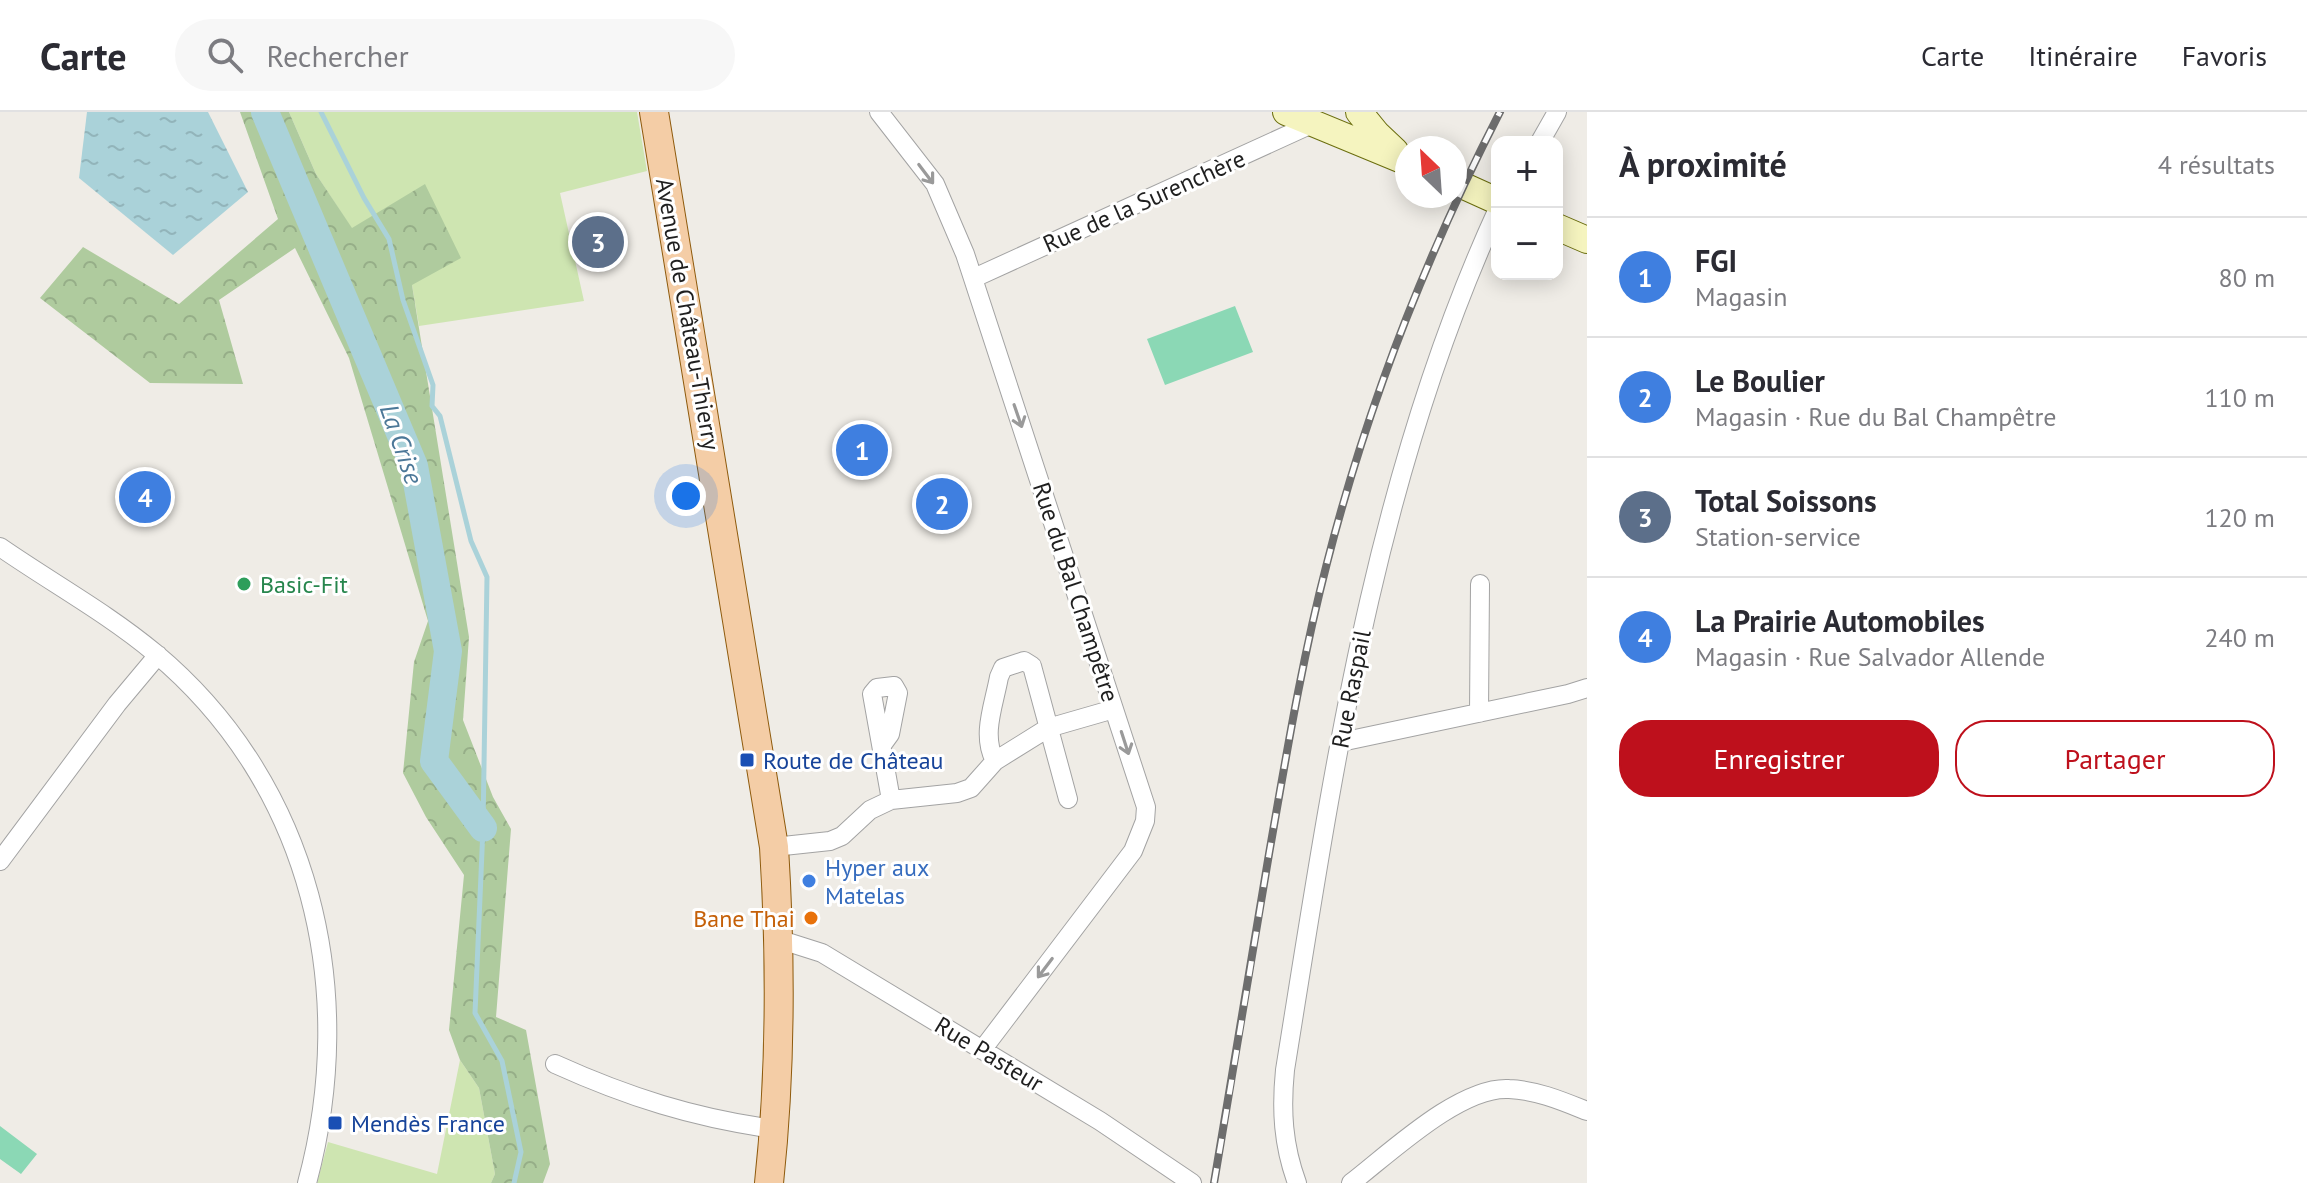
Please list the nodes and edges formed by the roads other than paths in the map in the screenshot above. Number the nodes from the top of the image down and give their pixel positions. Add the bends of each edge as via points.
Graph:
1 (654, 112) edge
2 (879, 112) edge
3 (1286, 112) edge
4 (1359, 112) edge
5 (1557, 112) edge
6 (1327, 121) edge
7 (1543, 136) edge
8 (1395, 150) edge
9 (1395, 155) edge
10 (1467, 187) edge
11 (1491, 198) edge
12 (1491, 224) edge
13 (1563, 230) edge
14 (1587, 240) edge
15 (974, 278) junction
16 (0, 547) edge
17 (1480, 584) dead end
18 (158, 655) junction
19 (1587, 688) edge
20 (1114, 709) junction
21 (1479, 713) junction
22 (1048, 728) junction
23 (1341, 742) junction
24 (882, 745) dead end
25 (995, 761) junction
26 (1068, 799) dead end
27 (891, 800) junction
28 (774, 847) junction
29 (0, 861) edge
30 (778, 939) junction
31 (982, 1050) junction
32 (555, 1064) dead end
33 (1587, 1111) edge
34 (774, 1129) junction
35 (307, 1183) edge
36 (769, 1183) edge
37 (1192, 1183) edge
38 (1297, 1183) edge
39 (1351, 1183) edge

1 - 28 main road, Avenue de Château-Thierry
2 -> 15 street, Rue du Bal Champêtre via 935,184
3 - 6 main road
4 - 8 main road
5 - 7 street
6 - 9 main road
6 - 15 street, Rue de la Surenchère
10 - 11 main road
12 - 23 street, Rue Raspail via 1422,404 1393,500
13 - 14 main road
15 -> 20 street, Rue du Bal Champêtre
16 - 18 street
17 - 21 street
18 - 29 street
18 - 35 street via 244,750 287,829 308,886 324,956 328,1058
19 - 21 street
20 - 22 street
20 -> 31 street, Rue du Bal Champêtre via 1146,807 1145,821 1133,851
21 - 23 street
22 - 25 street
22 - 25 street via 1032,666 1024,661 1003,668 987,736
22 - 26 street
23 - 38 street, Rue Raspail via 1283,1093 1283,1132
24 - 27 street
25 - 27 street via 971,788
27 - 28 street via 830,841
28 - 30 main road, Avenue de Château-Thierry
30 - 31 street, Rue Pasteur via 822,953
30 - 34 main road, Avenue de Château-Thierry
31 - 37 street, Rue Pasteur
32 - 34 street via 679,1112
33 - 39 street via 1540,1094 1487,1091 1456,1104
34 - 36 main road, Avenue de Château-Thierry

